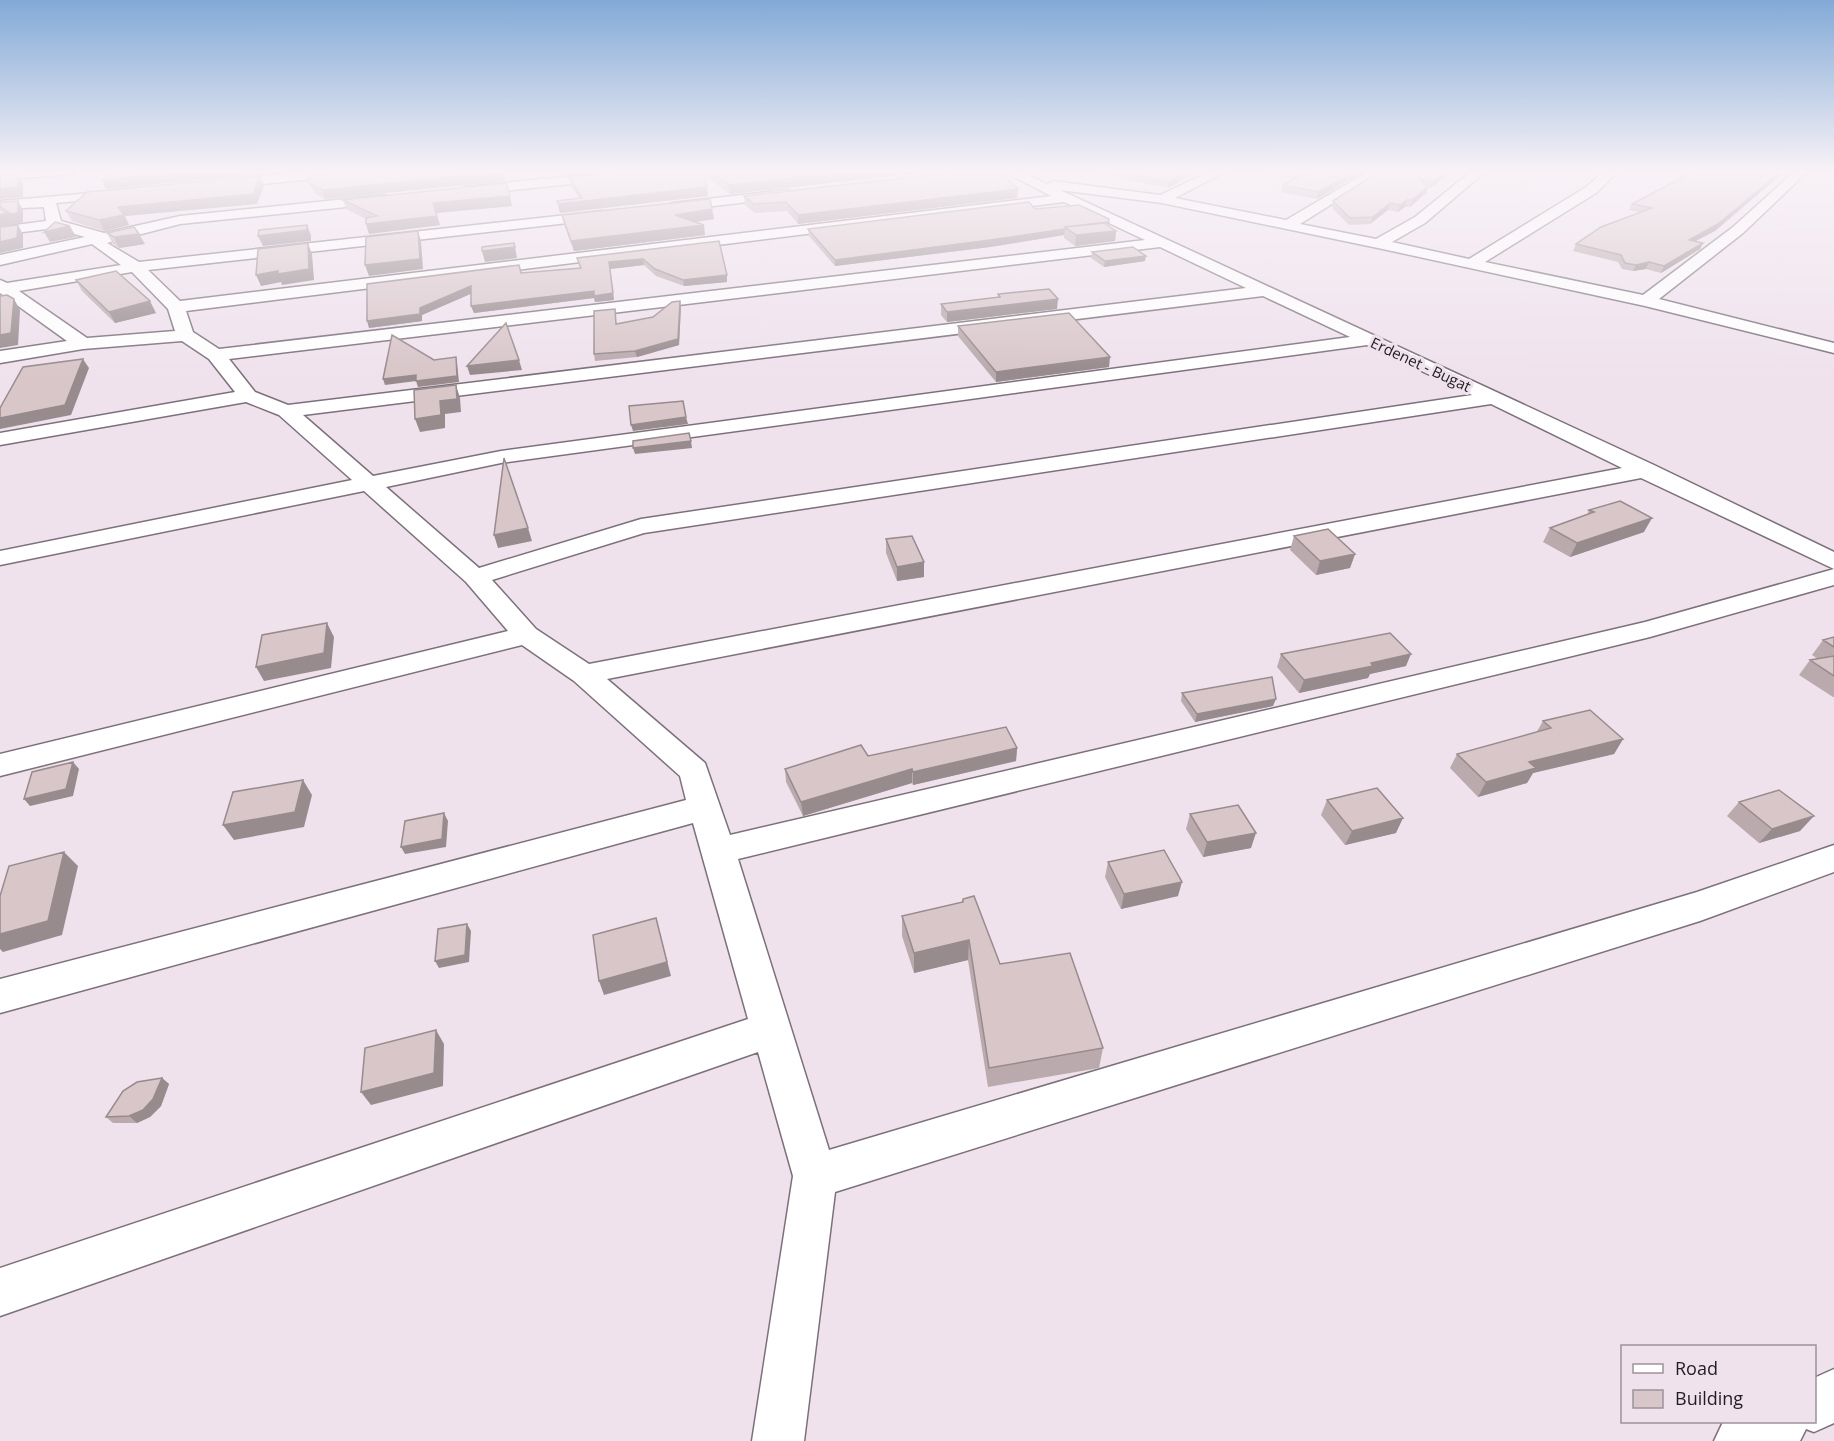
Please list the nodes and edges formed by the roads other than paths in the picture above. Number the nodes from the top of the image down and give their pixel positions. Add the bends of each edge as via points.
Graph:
1 (103, 237) edge
2 (104, 237) edge
3 (403, 237) edge
4 (782, 237) edge
5 (1147, 237) edge
6 (1346, 237) edge
7 (1390, 237) edge
8 (1515, 237) edge
9 (1730, 237) edge
10 (1159, 243) junction
11 (1378, 244) junction
12 (0, 260) edge
13 (1471, 264) junction
14 (136, 267) junction
15 (2, 286) edge
16 (1264, 291) junction
17 (1646, 301) junction
18 (180, 321) junction
19 (1368, 340) junction
20 (84, 344) junction
21 (1832, 346) edge
22 (216, 355) junction
23 (0, 357) edge
24 (248, 396) junction
25 (1494, 398) junction
26 (286, 411) junction
27 (0, 439) edge
28 (1646, 470) junction
29 (368, 482) junction
30 (0, 558) edge
31 (1834, 562) edge
32 (475, 577) junction
33 (1834, 577) edge
34 (526, 635) junction
35 (584, 674) junction
36 (0, 765) edge
37 (705, 807) junction
38 (718, 851) junction
39 (1834, 858) edge
40 (0, 996) edge
41 (771, 1029) junction
42 (815, 1176) junction
43 (0, 1292) edge
44 (1834, 1395) edge
45 (1816, 1405) edge
46 (1781, 1423) edge
47 (778, 1441) edge
48 (1740, 1441) edge

1 - 12 street
2 - 14 street via 99,244
3 - 14 street
4 - 18 street
5 - 10 street, Erdenet - Bugat
6 - 11 street
7 - 11 street
8 - 13 street
9 - 17 street
10 - 16 street, Erdenet - Bugat
10 - 22 street
11 - 13 street
13 - 17 street
14 - 15 street
14 - 18 street
15 - 20 street
16 - 19 street, Erdenet - Bugat
16 - 26 street
17 - 21 street
18 - 20 street
18 - 22 street
19 - 25 street, Erdenet - Bugat
19 - 29 street via 501,457
20 - 23 street
22 - 24 street
24 - 26 street
24 - 27 street
25 - 28 street, Erdenet - Bugat
25 - 32 street via 641,526
26 - 29 street
28 - 31 street, Erdenet - Bugat
28 - 35 street
29 - 30 street
29 - 32 street
32 - 34 street
33 - 38 street via 1650,629
34 - 35 street
34 - 36 street
35 - 37 street via 694,771
37 - 38 street
37 - 40 street
38 - 41 street
39 - 42 street via 1700,906
41 - 42 street
41 - 43 street
42 - 47 street
44 - 45 street
46 - 48 street

